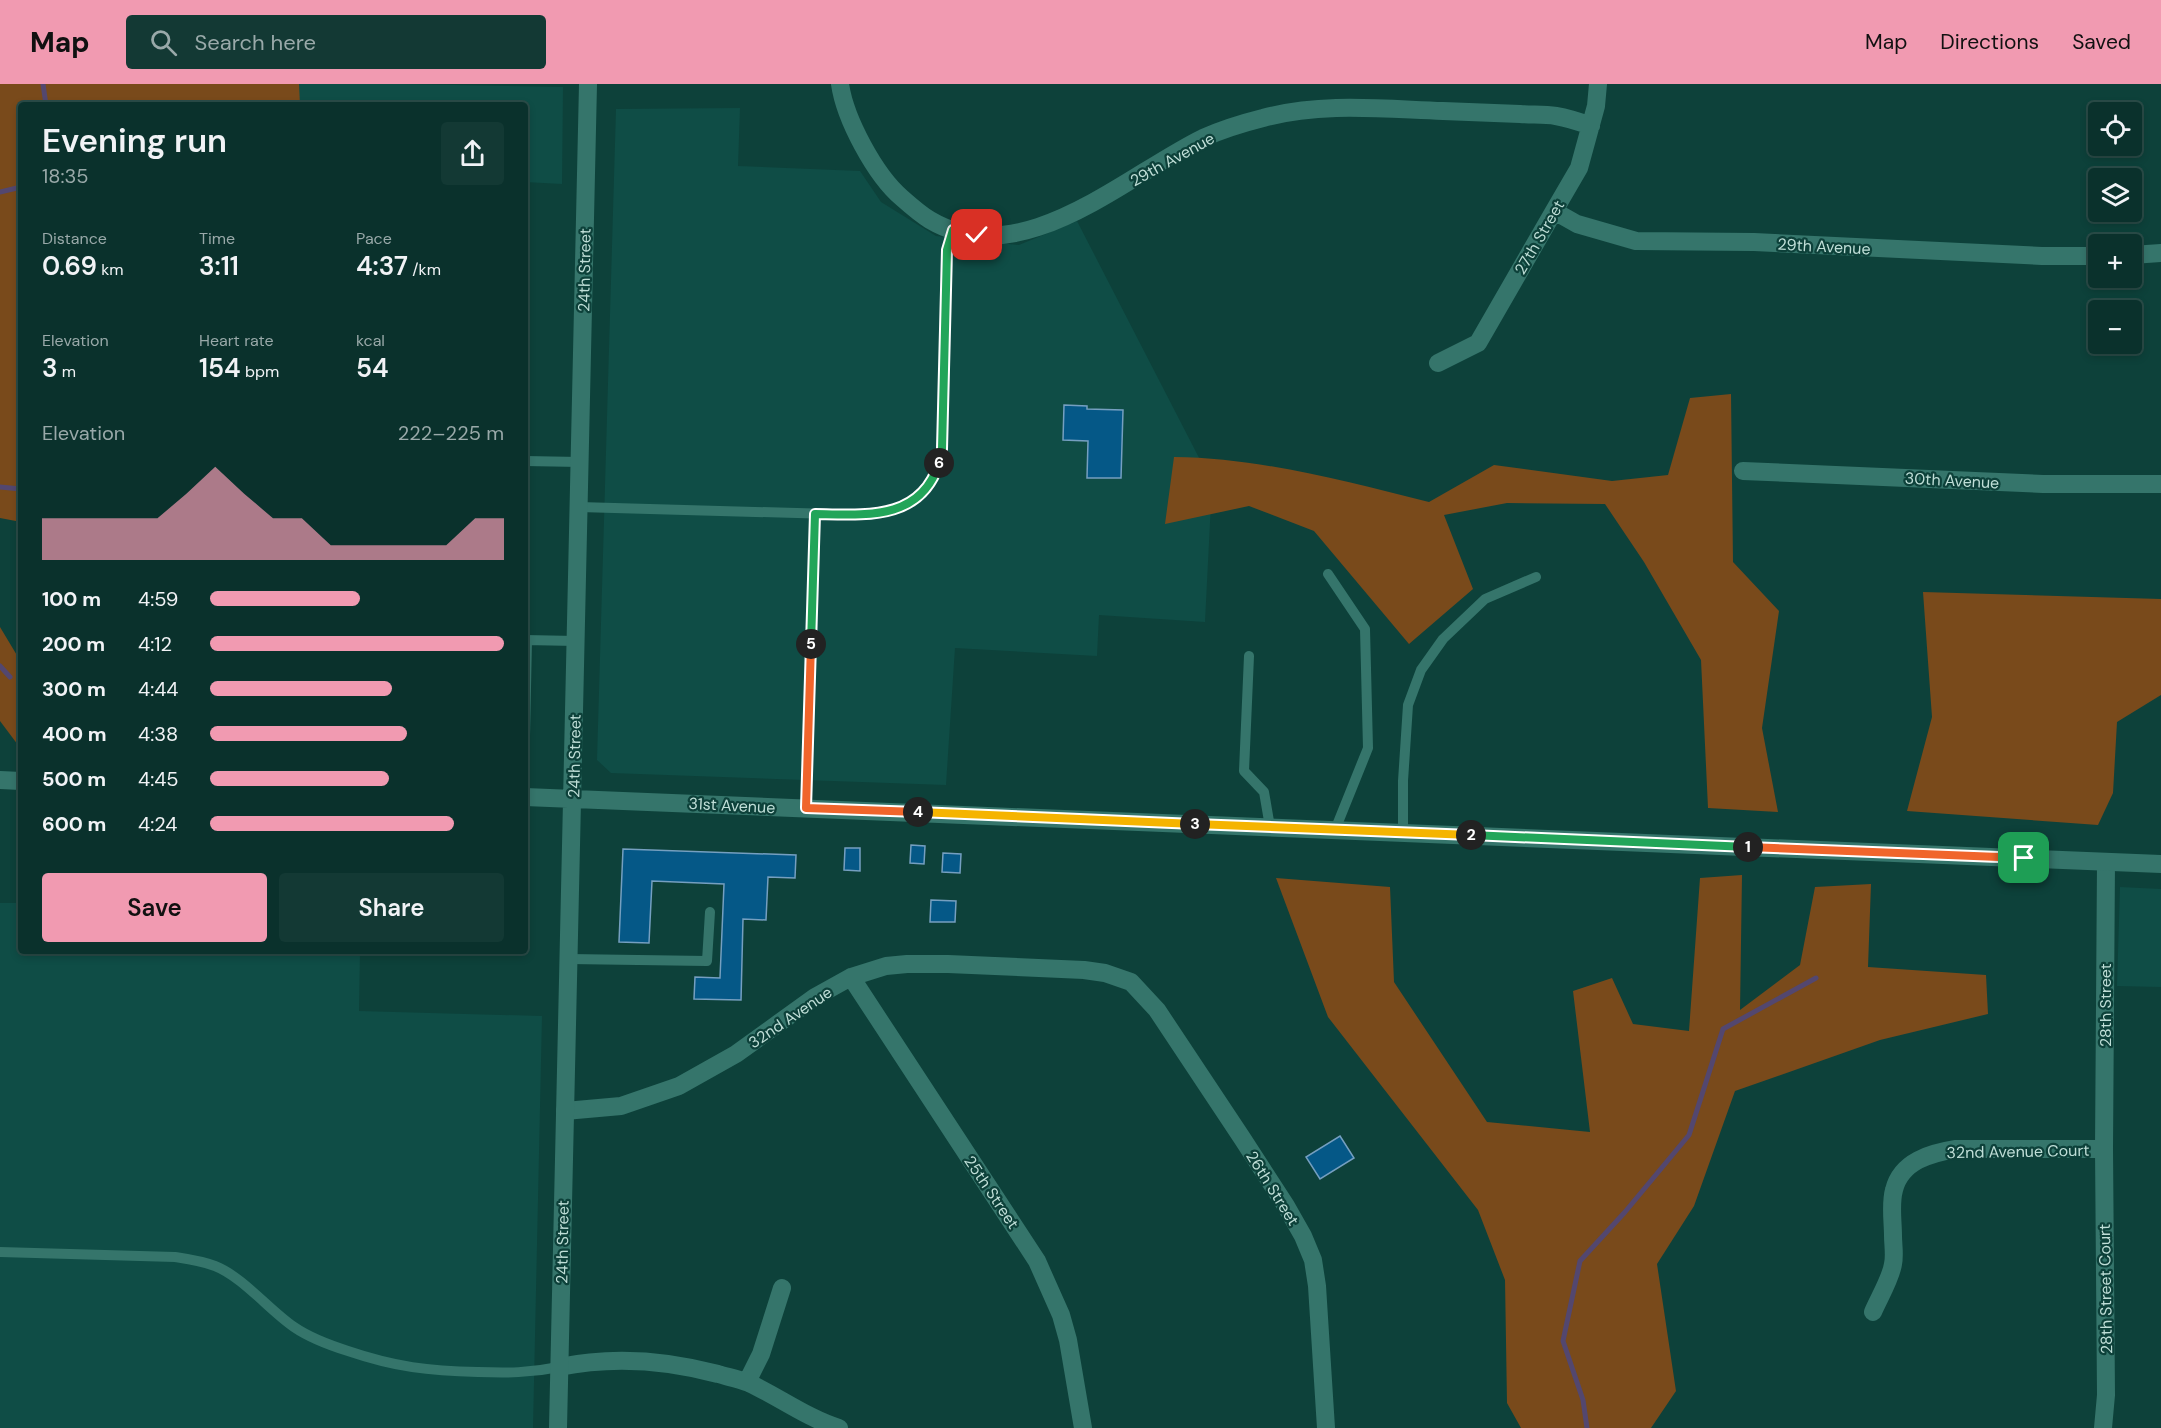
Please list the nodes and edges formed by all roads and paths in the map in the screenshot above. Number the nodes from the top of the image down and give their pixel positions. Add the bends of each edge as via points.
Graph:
1 (588, 84) edge
2 (840, 84) edge
3 (1598, 84) edge
4 (1591, 126) junction
5 (1554, 211) junction
6 (953, 230) junction
7 (2161, 253) edge
8 (2142, 254) edge
9 (2088, 256) edge
10 (1438, 363) dead end
11 (528, 460) edge
12 (580, 462) junction
13 (1743, 471) dead end
14 (2161, 484) edge
15 (579, 507) junction
16 (815, 514) junction
17 (1328, 574) dead end
18 (1536, 577) dead end
19 (528, 640) edge
20 (576, 641) junction
21 (1249, 656) dead end
22 (0, 780) edge
23 (18, 781) edge
24 (528, 796) edge
25 (573, 799) junction
26 (806, 808) junction
27 (1270, 827) junction
28 (1335, 830) junction
29 (1403, 832) junction
30 (2106, 862) junction
31 (2161, 864) edge
32 (710, 912) dead end
33 (569, 959) junction
34 (851, 977) junction
35 (1131, 982) joint
36 (565, 1111) junction
37 (2104, 1149) junction
38 (0, 1252) edge
39 (782, 1288) dead end
40 (1873, 1312) dead end
41 (559, 1368) junction
42 (747, 1382) junction
43 (558, 1428) edge
44 (839, 1428) edge
45 (1083, 1428) edge
46 (1326, 1428) edge
47 (2103, 1428) edge

1 - 12 street, 24th Street
2 - 6 street, 29th Avenue via 850,116 880,174 915,209
3 - 4 street, 27th Street
4 - 5 street, 27th Street via 1579,168
4 - 6 street, 29th Avenue via 1557,116 1371,108 1298,111 1264,117 1205,137 1051,224 1014,235 977,235
5 - 9 street, 29th Avenue via 1586,227 1636,241
5 - 10 street, 27th Street via 1478,343
6 - 16 lane via 947,250 939,465 920,495 900,508 867,515
7 - 8 street
11 - 12 lane
12 - 15 street, 24th Street
13 - 14 street, 30th Avenue via 2043,484
15 - 16 lane
15 - 20 street, 24th Street
16 - 26 lane
17 - 28 lane via 1365,629 1368,748
18 - 29 lane via 1485,599 1443,639 1421,670 1408,705
19 - 20 lane
20 - 25 street, 24th Street
21 - 27 lane via 1244,771 1264,792
22 - 23 street
24 - 25 street, 31st Avenue
25 - 26 street, 31st Avenue
25 - 33 street, 24th Street
26 - 27 street, 31st Avenue
27 - 28 street, 31st Avenue
28 - 29 street, 31st Avenue
29 - 30 street, 31st Avenue
30 - 31 street, 31st Avenue
30 - 37 street, 28th Street
32 - 33 lane via 707,961
33 - 36 street, 24th Street
34 - 35 street, 32nd Avenue via 886,966 948,964 1084,970
34 - 36 street, 32nd Avenue via 815,997 736,1054 679,1086 621,1106
34 - 45 street, 25th Street via 1050,1288 1068,1340
35 - 46 street, 26th Street via 1156,1010 1303,1236 1313,1260 1317,1286
36 - 41 street, 24th Street
37 - 40 street, 32nd Avenue Court via 1956,1149 1936,1152 1909,1167 1894,1189 1893,1265
37 - 47 street, 28th Street Court
38 - 41 lane via 192,1259 216,1266 294,1327 323,1343 380,1363 439,1371 530,1373
39 - 42 street via 761,1354
41 - 42 street via 616,1360 663,1363
41 - 43 street, 24th Street
42 - 44 street

